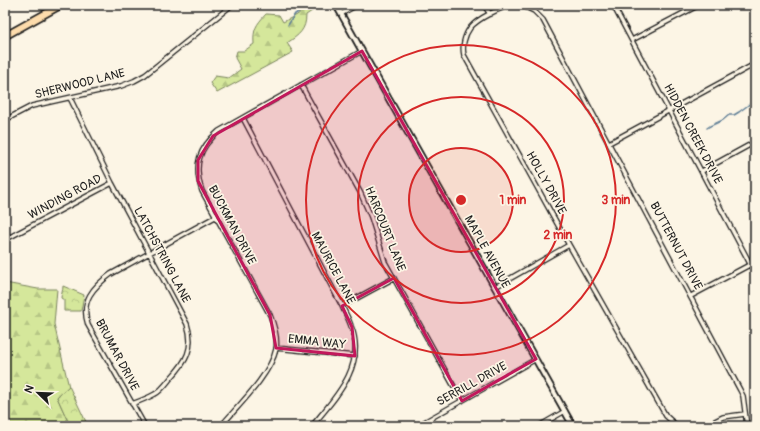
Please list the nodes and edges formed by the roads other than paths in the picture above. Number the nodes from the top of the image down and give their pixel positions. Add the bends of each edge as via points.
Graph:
1 (61, 5) edge
2 (232, 5) edge
3 (336, 5) edge
4 (357, 5) edge
5 (484, 5) edge
6 (514, 5) edge
7 (520, 5) edge
8 (613, 5) edge
9 (699, 5) edge
10 (753, 5) edge
11 (755, 8) edge
12 (341, 14) junction
13 (490, 14) junction
14 (5, 36) edge
15 (632, 40) junction
16 (362, 51) junction
17 (755, 64) edge
18 (301, 85) junction
19 (70, 98) junction
20 (668, 111) junction
21 (243, 118) junction
22 (5, 120) edge
23 (755, 142) edge
24 (609, 143) junction
25 (702, 171) junction
26 (112, 183) junction
27 (215, 217) junction
28 (5, 238) edge
29 (569, 246) junction
30 (150, 253) junction
31 (755, 262) edge
32 (750, 264) junction
33 (755, 273) edge
34 (394, 278) junction
35 (495, 287) junction
36 (691, 296) junction
37 (342, 306) junction
38 (276, 348) junction
39 (355, 356) junction
40 (536, 359) junction
41 (462, 401) junction
42 (132, 404) junction
43 (564, 411) junction
44 (745, 414) junction
45 (145, 426) edge
46 (220, 426) edge
47 (312, 426) edge
48 (417, 426) edge
49 (539, 426) edge
50 (573, 426) edge
51 (677, 426) edge
52 (705, 426) edge
53 (747, 426) edge

1 - 14 main road
2 - 19 street, SHERWOOD LANE via 145,75 121,86
3 - 12 street, MAPLE AVENUE
4 - 12 street
5 - 13 street
6 - 13 street
7 - 24 street, BUTTERNUT DRIVE via 534,10 543,20
8 - 15 street, HIDDEN CREEK DRIVE
9 - 15 street
10 - 11 street
12 - 16 street, MAPLE AVENUE
13 - 29 street, HOLLY DRIVE via 468,32 463,46 464,55
15 - 20 street, HIDDEN CREEK DRIVE
16 - 18 street, BUCKMAN DRIVE
16 - 35 street, MAPLE AVENUE
17 - 20 street
18 - 21 street, BUCKMAN DRIVE
18 - 34 street, HARCOURT LANE via 360,192 385,262
19 - 22 street, SHERWOOD LANE via 32,106
19 - 26 street, LATCHSTRING LANE
20 - 24 street
20 - 25 street, HIDDEN CREEK DRIVE
21 - 27 street, BUCKMAN DRIVE via 212,136 203,147 198,160 198,181
21 - 37 street, MAURICE LANE
23 - 25 street
24 - 36 street, BUTTERNUT DRIVE
25 - 32 street, HIDDEN CREEK DRIVE
26 - 28 street, WINDING ROAD
26 - 30 street, LATCHSTRING LANE
27 - 30 street, BRUMAR DRIVE
27 - 38 street, BUCKMAN DRIVE via 270,315
29 - 35 street
29 - 51 street, HOLLY DRIVE via 666,416
30 - 42 street, LATCHSTRING LANE via 186,324 190,347 184,362 156,394
30 - 42 street, BRUMAR DRIVE via 96,286 89,295 85,312 88,325
31 - 32 street
32 - 33 street, HIDDEN CREEK DRIVE
32 - 36 street
34 - 37 street
34 - 41 street, HARCOURT LANE
35 - 40 street, MAPLE AVENUE
36 - 44 street, BUTTERNUT DRIVE via 743,396
37 - 39 street, MAURICE LANE via 353,331
38 - 39 street, EMMA WAY
38 - 46 street, BUCKMAN DRIVE via 272,363 264,375
39 - 47 street, MAURICE LANE via 342,389
40 - 41 street, SERRILL DRIVE
40 - 43 street, MAPLE AVENUE
41 - 48 street, SERRILL DRIVE
42 - 45 street, BRUMAR DRIVE
43 - 49 street
43 - 50 street, MAPLE AVENUE
44 - 52 street via 723,417
44 - 53 street, BUTTERNUT DRIVE

